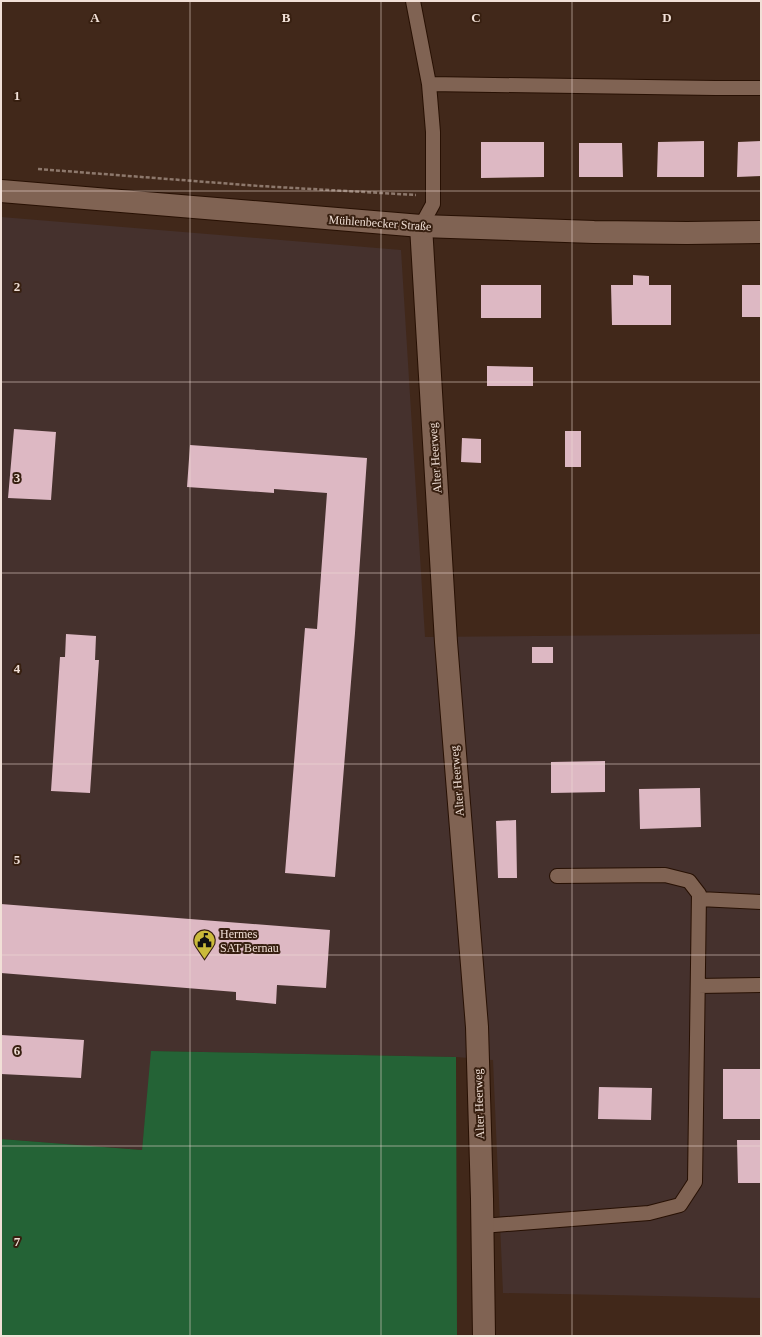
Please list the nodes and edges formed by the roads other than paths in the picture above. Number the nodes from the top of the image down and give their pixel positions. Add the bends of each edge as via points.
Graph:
1 (413, 1) edge
2 (429, 84) junction
3 (761, 88) edge
4 (1, 191) edge
5 (421, 226) junction
6 (761, 232) edge
7 (557, 876) dead end
8 (699, 899) junction
9 (761, 902) edge
10 (761, 985) edge
11 (698, 986) junction
12 (482, 1226) junction
13 (484, 1336) edge

1 - 2 lane
2 - 3 lane
2 - 5 lane via 434,204
4 - 5 street, Mühlenbecker Straße
5 - 6 street, Mühlenbecker Straße via 594,232
5 - 12 street, Alter Heerweg via 446,642 477,1027
7 - 8 lane via 665,875 689,881 699,894
8 - 9 lane
8 - 11 lane
10 - 11 lane
11 - 12 lane via 695,1182 680,1205 649,1213
12 - 13 street, Alter Heerweg

